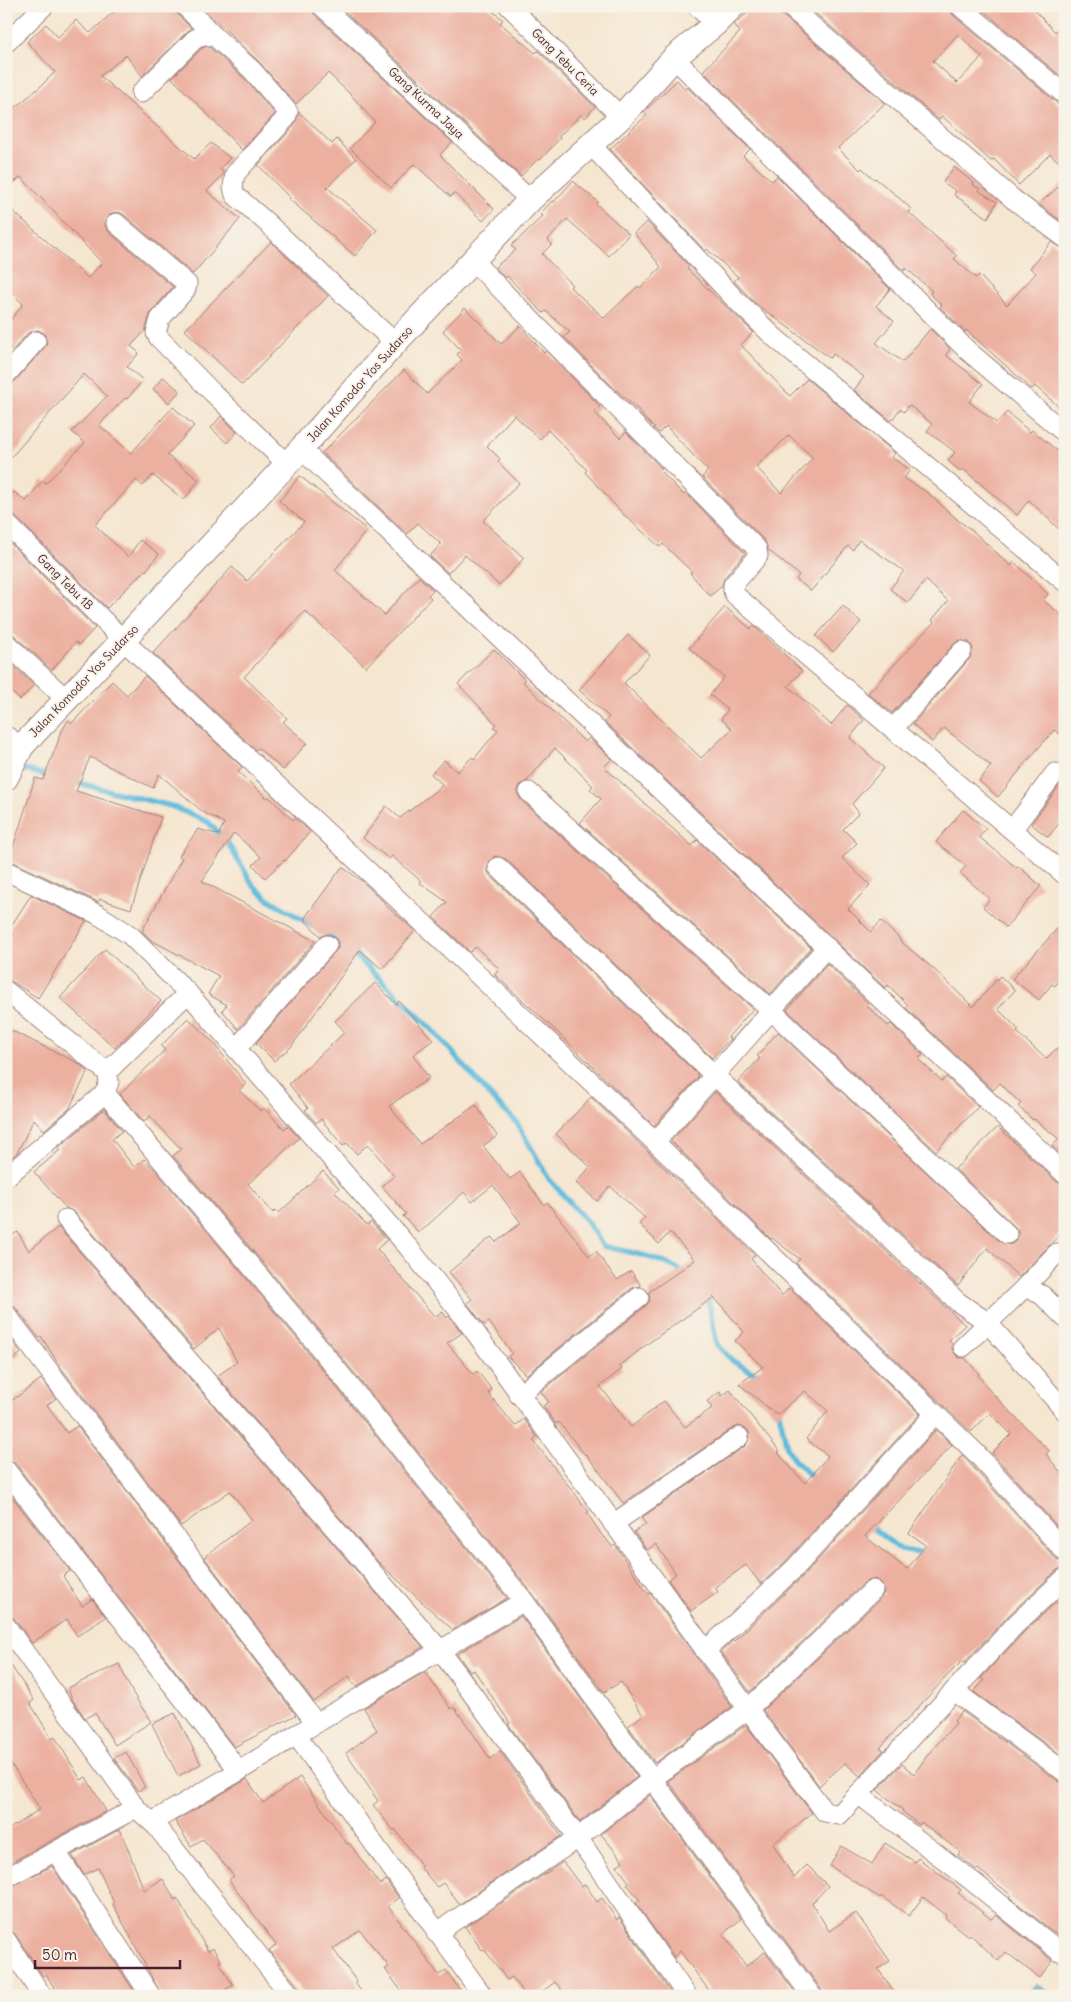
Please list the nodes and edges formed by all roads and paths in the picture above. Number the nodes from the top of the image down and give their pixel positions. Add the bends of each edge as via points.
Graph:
1 (44, 6) edge
2 (185, 6) edge
3 (322, 6) edge
4 (509, 6) edge
5 (697, 6) edge
6 (733, 6) edge
7 (789, 6) edge
8 (960, 6) edge
9 (715, 24) junction
10 (214, 36) junction
11 (6, 44) edge
12 (674, 58) junction
13 (141, 93) dead end
14 (1065, 95) edge
15 (621, 117) junction
16 (591, 145) junction
17 (530, 200) junction
18 (116, 223) dead end
19 (1065, 238) edge
20 (473, 261) junction
21 (36, 340) dead end
22 (395, 343) junction
23 (6, 375) edge
24 (1065, 433) edge
25 (294, 457) junction
26 (6, 523) edge
27 (1065, 582) edge
28 (124, 640) junction
29 (6, 643) edge
30 (962, 651) dead end
31 (67, 700) junction
32 (893, 729) junction
33 (16, 745) edge
34 (1055, 772) dead end
35 (6, 778) edge
36 (530, 792) dead end
37 (1012, 830) junction
38 (498, 867) dead end
39 (6, 871) edge
40 (1065, 875) edge
41 (327, 945) dead end
42 (827, 948) junction
43 (6, 991) edge
44 (188, 993) junction
45 (771, 1010) junction
46 (236, 1049) junction
47 (107, 1072) junction
48 (715, 1076) junction
49 (105, 1093) junction
50 (655, 1142) junction
51 (1065, 1174) edge
52 (6, 1177) edge
53 (66, 1218) dead end
54 (1007, 1234) dead end
55 (1057, 1253) dead end
56 (1024, 1287) junction
57 (639, 1297) dead end
58 (6, 1314) edge
59 (1065, 1318) edge
60 (987, 1322) junction
61 (963, 1347) dead end
62 (519, 1395) junction
63 (1065, 1411) edge
64 (934, 1414) junction
65 (739, 1437) dead end
66 (6, 1470) edge
67 (613, 1524) junction
68 (1065, 1552) edge
69 (1065, 1578) edge
70 (873, 1590) dead end
71 (524, 1600) junction
72 (6, 1626) edge
73 (440, 1650) junction
74 (705, 1651) junction
75 (954, 1691) junction
76 (748, 1709) junction
77 (316, 1723) junction
78 (296, 1735) junction
79 (239, 1771) junction
80 (1065, 1772) edge
81 (652, 1779) junction
82 (858, 1794) junction
83 (136, 1808) junction
84 (152, 1822) junction
85 (578, 1838) junction
86 (56, 1852) junction
87 (6, 1878) edge
88 (436, 1933) junction
89 (6, 1940) edge
90 (1060, 1952) dead end
91 (42, 1996) edge
92 (151, 1996) edge
93 (291, 1996) edge
94 (483, 1996) edge
95 (687, 1996) edge
96 (812, 1996) edge

1 - 11 street
2 - 10 street
3 - 17 street, Gang Kurma Jaya
4 - 15 street, Gang Tebu Ceria
5 - 9 street
6 - 9 street, Jalan Komodor Yos Sudarso
7 - 19 street
8 - 14 street
9 - 12 street, Jalan Komodor Yos Sudarso
10 - 13 street via 195,39
10 - 22 street via 252,70 288,112 235,174 235,195
12 - 15 street, Jalan Komodor Yos Sudarso
12 - 24 street via 968,351
15 - 16 street, Jalan Komodor Yos Sudarso
16 - 17 street, Jalan Komodor Yos Sudarso
16 - 27 street via 774,337
17 - 20 street, Jalan Komodor Yos Sudarso
18 - 25 street via 187,284 160,319 156,333 159,338 213,393
20 - 22 street, Jalan Komodor Yos Sudarso
20 - 32 street via 757,549 758,556 733,585 735,595
21 - 23 street
22 - 25 street, Jalan Komodor Yos Sudarso
25 - 28 street, Jalan Komodor Yos Sudarso
25 - 42 street
26 - 28 street, Gang Tebu 1B
28 - 31 street, Jalan Komodor Yos Sudarso
28 - 50 street, Gang Tebu 1B
29 - 31 street
30 - 32 street
31 - 33 street, Jalan Komodor Yos Sudarso
32 - 37 street
33 - 35 street, Jalan Komodor Yos Sudarso
34 - 37 street
36 - 45 street
37 - 40 street
38 - 48 street
39 - 44 street via 96,914 130,935
41 - 46 street
42 - 45 street
42 - 51 street
43 - 47 street
44 - 46 street
44 - 47 street
45 - 48 street
45 - 54 street
46 - 62 street via 409,1248 464,1317
47 - 49 street via 109,1082
48 - 50 street
48 - 60 street via 958,1302
49 - 52 street
49 - 71 street via 308,1334
50 - 64 street, Gang Tebu 1B
53 - 73 street
55 - 56 street
56 - 59 street via 1042,1295
56 - 60 street
57 - 62 street
58 - 77 street
60 - 61 street
60 - 63 street
62 - 67 street
64 - 68 street, Gang Tebu 1B via 977,1454
64 - 74 street via 795,1568
65 - 67 street
66 - 79 street
67 - 74 street
69 - 75 street via 1031,1608
70 - 76 street
71 - 73 street
71 - 81 street
72 - 83 street
73 - 77 street
73 - 85 street
74 - 76 street
75 - 80 street
75 - 82 street
76 - 81 street
76 - 82 street via 825,1812 839,1815
77 - 78 street
78 - 79 street
78 - 88 street
79 - 84 street
81 - 85 street
81 - 96 street
82 - 90 street
83 - 84 street
83 - 86 street
84 - 93 street
85 - 88 street
85 - 95 street
86 - 87 street
86 - 92 street
88 - 94 street
89 - 91 street

